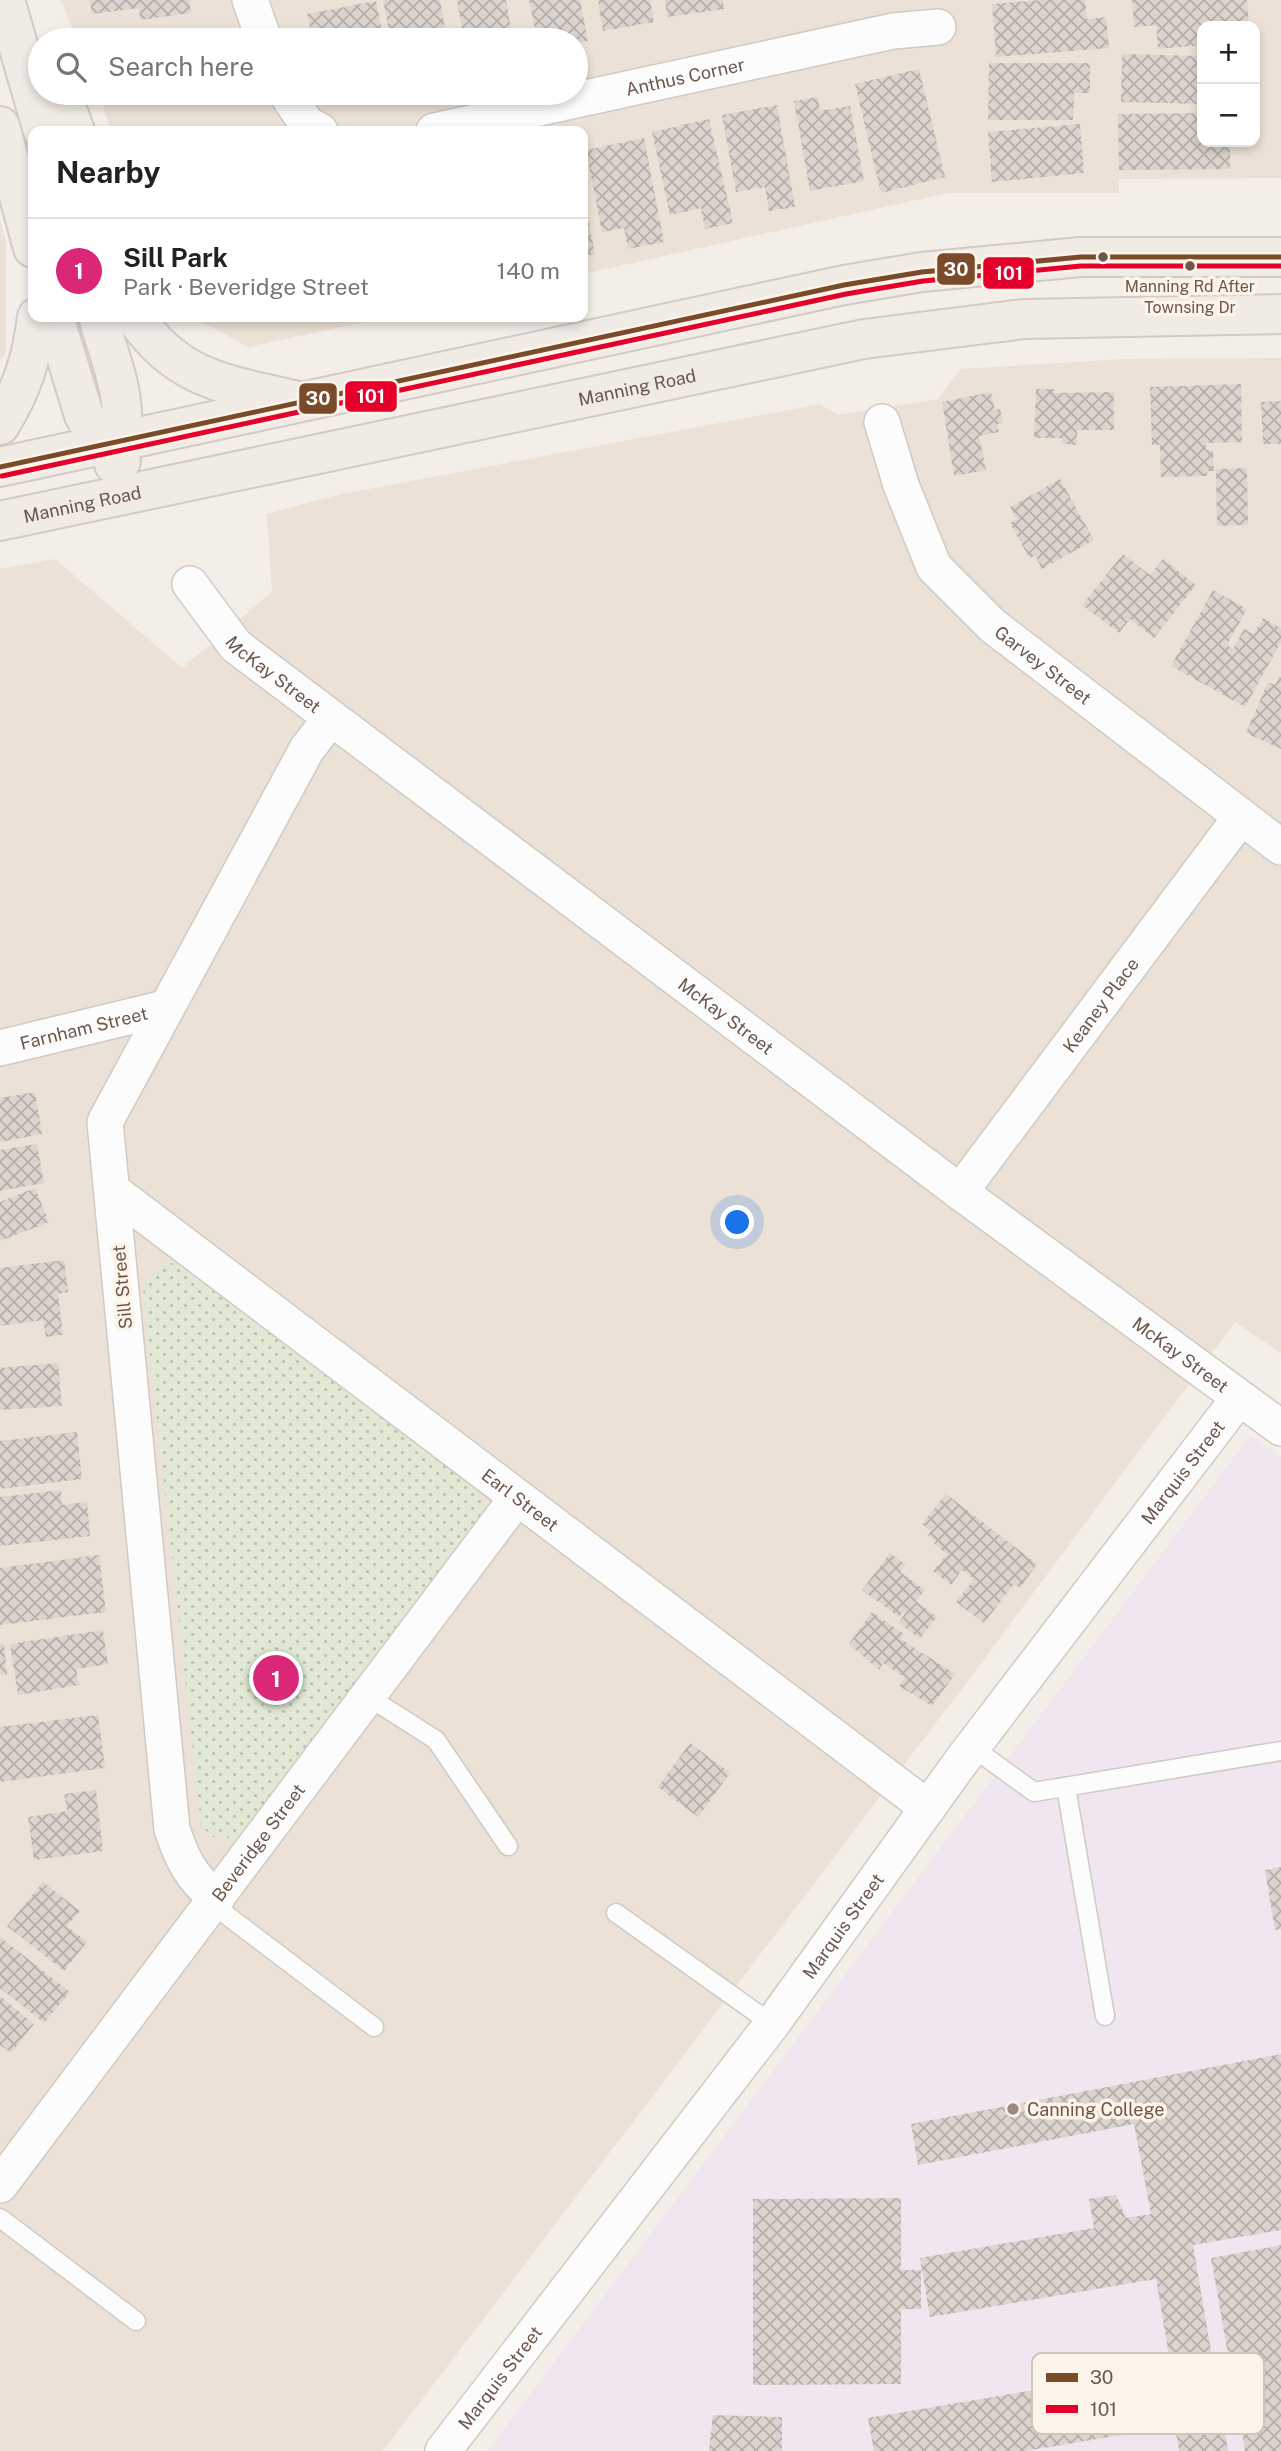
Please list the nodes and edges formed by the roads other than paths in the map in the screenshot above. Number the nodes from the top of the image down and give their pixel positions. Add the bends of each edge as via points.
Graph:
1 (5, 0) edge
2 (24, 0) edge
3 (250, 0) edge
4 (938, 27) dead end
5 (35, 28) edge
6 (260, 28) edge
7 (28, 79) edge
8 (588, 97) edge
9 (35, 105) edge
10 (65, 105) edge
11 (294, 105) edge
12 (553, 105) edge
13 (0, 126) edge
14 (42, 126) edge
15 (73, 126) edge
16 (311, 126) edge
17 (457, 126) edge
18 (28, 230) edge
19 (1281, 257) edge
20 (1281, 314) edge
21 (36, 322) edge
22 (56, 322) edge
23 (99, 322) edge
24 (138, 322) edge
25 (304, 403) junction
26 (882, 422) dead end
27 (0, 425) edge
28 (114, 449) junction
29 (0, 467) edge
30 (174, 483) junction
31 (73, 505) junction
32 (0, 521) edge
33 (190, 583) dead end
34 (331, 718) junction
35 (1241, 817) junction
36 (1281, 847) edge
37 (165, 1008) junction
38 (0, 1048) edge
39 (113, 1191) junction
40 (960, 1192) junction
41 (1239, 1398) junction
42 (1281, 1428) edge
43 (516, 1499) junction
44 (367, 1696) junction
45 (972, 1747) junction
46 (1281, 1751) edge
47 (1066, 1787) junction
48 (928, 1808) junction
49 (508, 1846) dead end
50 (214, 1901) junction
51 (616, 1913) dead end
52 (1105, 2016) dead end
53 (772, 2024) junction
54 (374, 2027) dead end
55 (0, 2185) edge
56 (0, 2218) edge
57 (136, 2320) dead end
58 (443, 2451) edge

1 - 7 main road
2 - 5 main road
3 - 6 street
4 - 8 street, Anthus Corner via 893,31
9 - 14 main road
10 - 15 main road
11 - 16 street
12 - 17 street, Anthus Corner
13 - 18 main road
19 - 25 main road via 1081,257 922,272
20 - 30 main road, Manning Road via 1024,319 864,339
21 - 27 main road via 33,356
22 - 28 main road via 84,415
23 - 28 main road via 123,405
24 - 25 main road via 153,343 186,369 221,383
25 - 28 main road
26 - 35 street, Garvey Street via 934,567 993,626
28 - 29 main road
28 - 30 main road via 146,475
28 - 31 main road via 97,487
30 - 31 main road, Manning Road
31 - 32 main road, Manning Road
33 - 34 street, McKay Street via 236,646
34 - 37 street, Sill Street via 307,750
34 - 40 street, McKay Street
35 - 36 street, Garvey Street
35 - 40 street, Keaney Place
37 - 38 street, Farnham Street
37 - 39 street, Sill Street via 105,1122
39 - 43 street, Earl Street
39 - 50 street, Sill Street via 172,1829 182,1860
40 - 41 street, McKay Street
41 - 42 street, McKay Street
41 - 45 street, Marquis Street
43 - 44 street, Beveridge Street
43 - 48 street, Earl Street
44 - 49 lane via 436,1740
44 - 50 street, Beveridge Street
45 - 47 lane via 1034,1792
45 - 48 street, Marquis Street
46 - 47 lane
47 - 52 lane
48 - 53 street, Marquis Street
50 - 54 lane
50 - 55 street, Beveridge Street
51 - 53 lane
53 - 58 street, Marquis Street
56 - 57 lane

